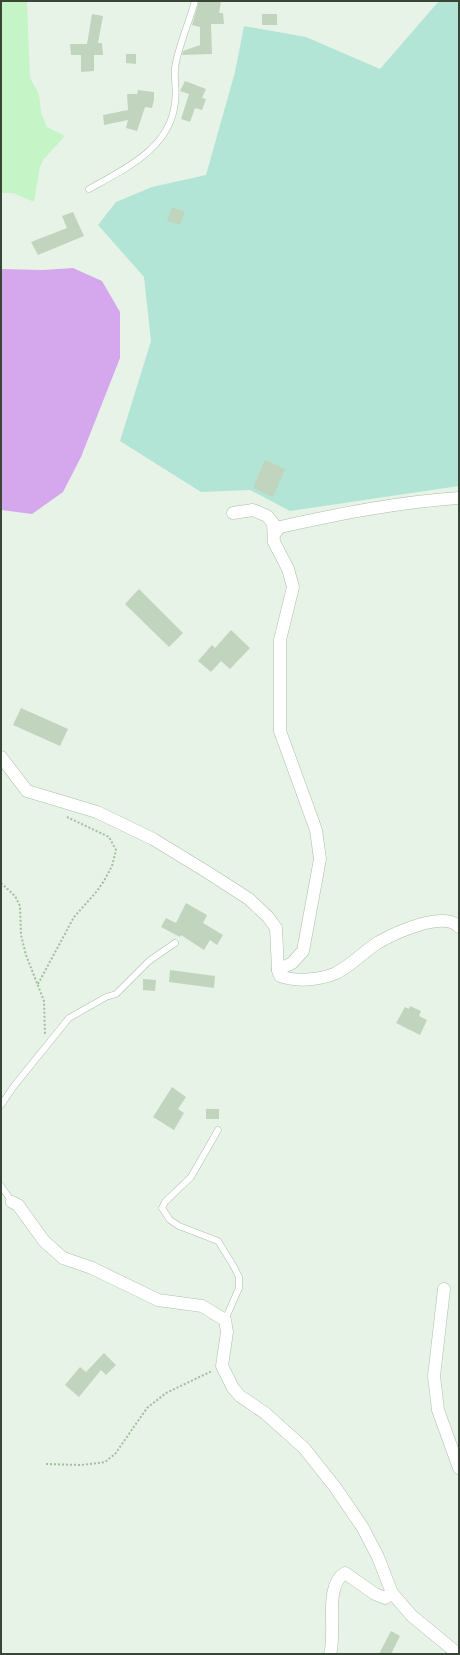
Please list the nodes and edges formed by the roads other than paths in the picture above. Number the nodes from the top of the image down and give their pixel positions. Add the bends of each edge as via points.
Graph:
1 (195, 1) edge
2 (89, 189) dead end
3 (459, 498) edge
4 (233, 513) dead end
5 (275, 533) junction
6 (1, 756) edge
7 (459, 927) edge
8 (175, 943) dead end
9 (278, 970) junction
10 (1, 1105) edge
11 (218, 1130) dead end
12 (1, 1186) edge
13 (12, 1202) joint
14 (444, 1289) dead end
15 (225, 1320) junction
16 (459, 1468) edge
17 (392, 1593) junction
18 (330, 1654) edge
19 (458, 1654) edge

1 - 2 lane via 176,68 175,103 167,132 129,167
3 - 5 street via 380,507 280,527
4 - 5 street via 253,510 267,516 273,523
5 - 9 street via 274,542 288,569 293,587 280,640 280,731 316,830 320,859 303,951 292,963
6 - 9 street via 27,791 97,812 153,840 249,899 276,928
7 - 9 street via 457,924 439,920 422,923 379,942 335,974 314,979 290,980 280,976
8 - 10 lane via 149,961 116,994 68,1018
11 - 15 lane via 196,1170 162,1208 170,1220 179,1226 218,1241 233,1265 239,1288
12 - 13 lane
13 - 15 street via 18,1204 44,1241 63,1258 92,1268 158,1300 202,1306
14 - 16 street via 434,1376 438,1410
15 - 17 street via 227,1332 222,1366 233,1388 291,1435 335,1487 363,1528
17 - 18 street via 385,1598 345,1573 339,1577 333,1593
17 - 19 street via 412,1616

